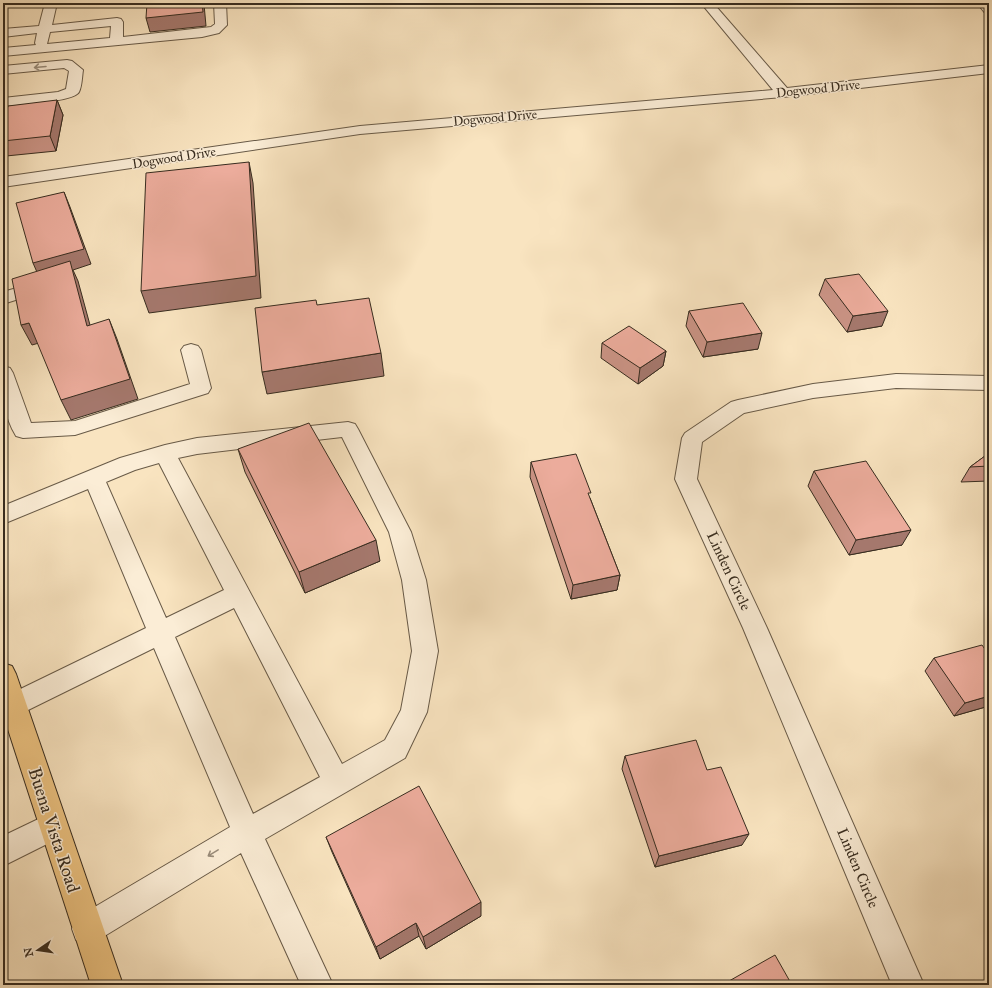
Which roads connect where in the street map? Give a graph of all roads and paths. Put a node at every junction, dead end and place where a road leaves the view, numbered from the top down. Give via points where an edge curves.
1 (51, 3) edge
2 (220, 3) edge
3 (707, 3) edge
4 (983, 3) edge
5 (989, 10) edge
6 (44, 29) junction
7 (3, 32) edge
8 (116, 41) junction
9 (41, 48) junction
10 (3, 52) edge
11 (989, 69) edge
12 (3, 70) edge
13 (783, 93) junction
14 (3, 102) edge
15 (3, 182) edge
16 (60, 280) edge
17 (3, 298) edge
18 (191, 350) dead end
19 (3, 375) edge
20 (989, 383) edge
21 (11, 418) edge
22 (165, 454) junction
23 (94, 479) junction
24 (3, 516) edge
25 (239, 594) junction
26 (160, 632) junction
27 (6, 686) edge
28 (337, 782) junction
29 (53, 826) junction
30 (247, 833) junction
31 (3, 851) edge
32 (87, 929) junction
33 (107, 985) edge
34 (317, 985) edge
35 (908, 985) edge

1 - 6 street
2 - 8 street via 221,25 216,30
3 - 13 street
4 - 5 street
6 - 7 street
6 - 8 street via 117,22
6 - 9 street
8 - 9 street
9 - 10 street
11 - 13 street, Dogwood Drive
14 -> 12 street via 61,96 73,90 76,70 66,64
13 - 15 street, Dogwood Drive via 360,130
16 - 17 street
18 - 21 street via 201,388 75,428 24,431
19 - 21 street
20 - 35 street, Linden Circle via 896,381 813,391 738,407 692,438 686,478 755,628
22 - 23 street via 128,464
22 - 25 street
22 - 28 street via 197,446 348,429 400,532 414,580 425,651 414,712 395,749
23 - 24 street
23 - 26 street
25 - 26 street
25 - 28 street
26 - 27 street
26 - 30 street
27 - 29 main road, Buena Vista Road
28 - 30 street
29 - 31 street
29 - 32 main road, Buena Vista Road
30 -> 32 street
30 - 34 street
32 - 33 main road, Buena Vista Road

